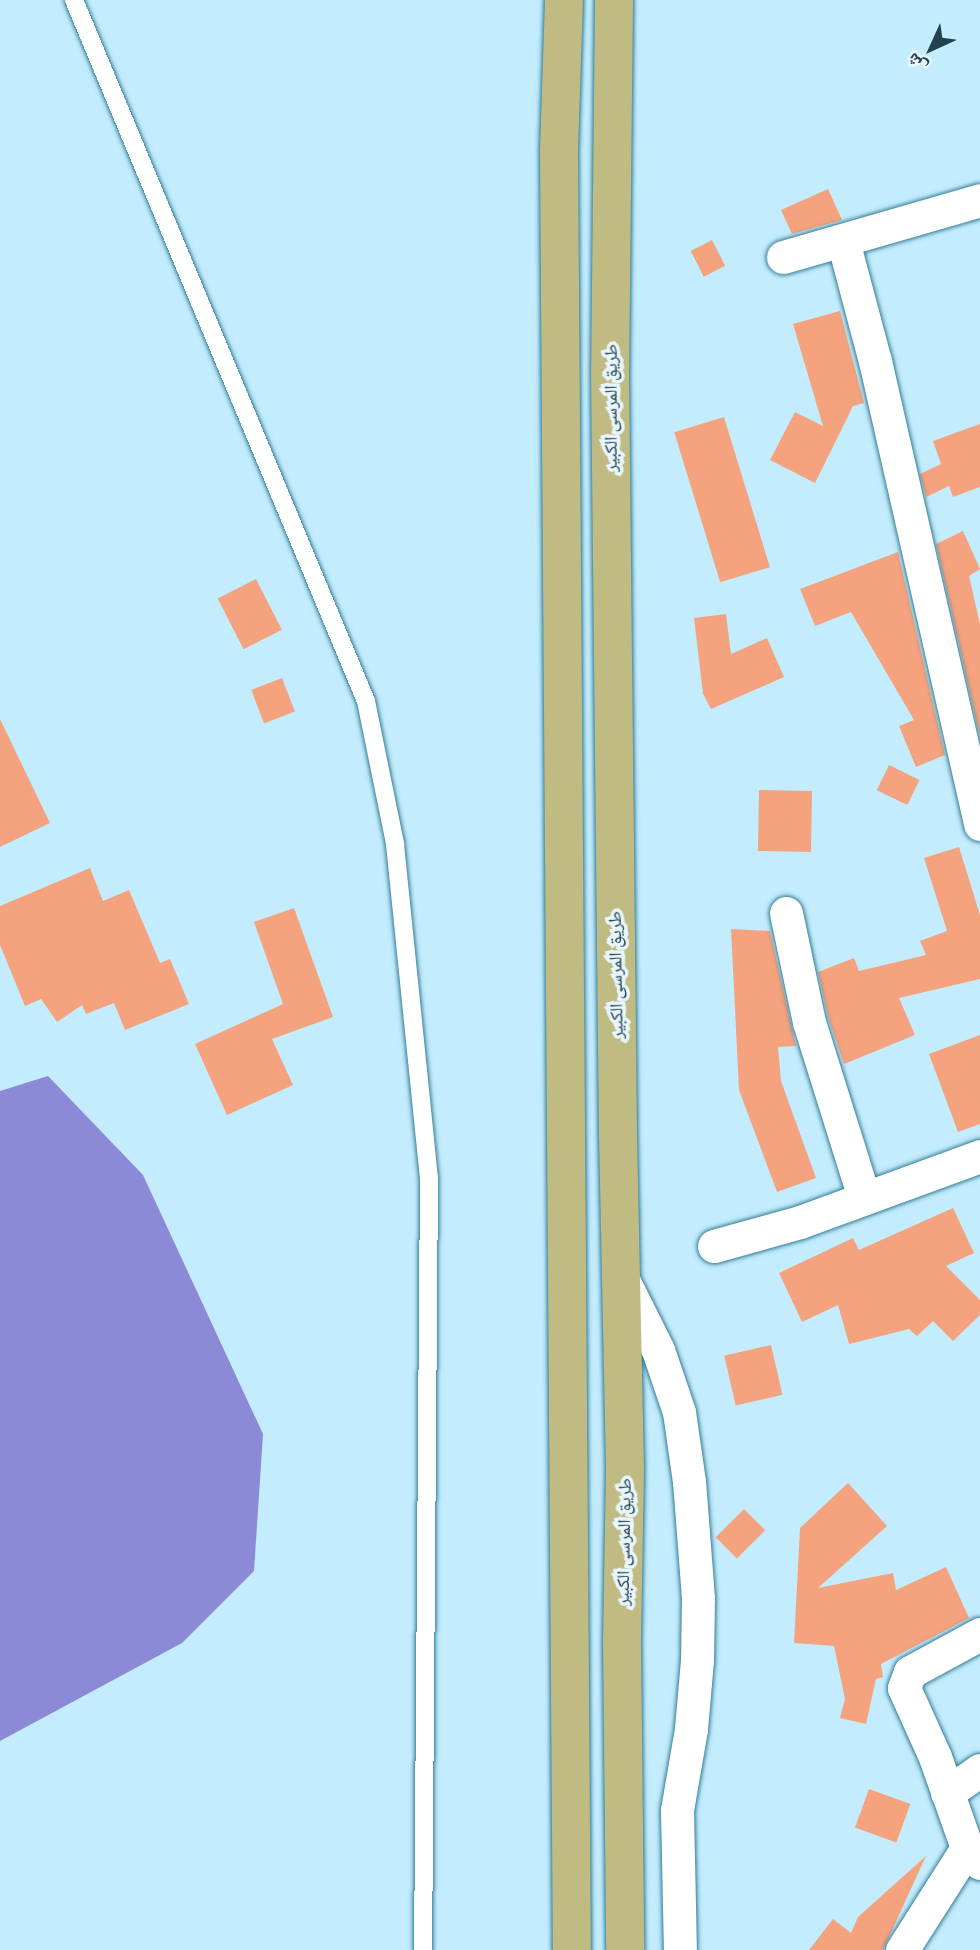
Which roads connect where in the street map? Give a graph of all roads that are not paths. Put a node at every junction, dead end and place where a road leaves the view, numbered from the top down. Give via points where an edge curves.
1 (74, 0) edge
2 (564, 0) edge
3 (614, 0) edge
4 (980, 200) edge
5 (842, 241) junction
6 (783, 257) dead end
7 (975, 779) edge
8 (980, 824) edge
9 (786, 913) dead end
10 (980, 1156) edge
11 (864, 1197) junction
12 (714, 1246) dead end
13 (622, 1278) junction
14 (980, 1634) edge
15 (980, 1770) edge
16 (947, 1793) junction
17 (974, 1856) edge
18 (423, 1950) edge
19 (572, 1950) edge
20 (625, 1950) edge
21 (680, 1950) edge
22 (902, 1950) edge

1 - 18 lane via 366,701 395,844 429,1177
2 - 19 main road via 559,152
3 - 13 main road, طريق المرسى الكبير via 610,385
4 - 5 street
5 - 6 street
5 - 7 street
7 - 8 street
9 - 11 street via 809,1022
10 - 11 street
11 - 12 street via 800,1222
13 - 20 main road, طريق المرسى الكبير
13 - 21 street via 658,1350 679,1412 689,1481 698,1598 697,1660 677,1810
14 - 16 street via 925,1662 905,1678 904,1688
15 - 16 street
16 - 17 street
17 - 22 street

